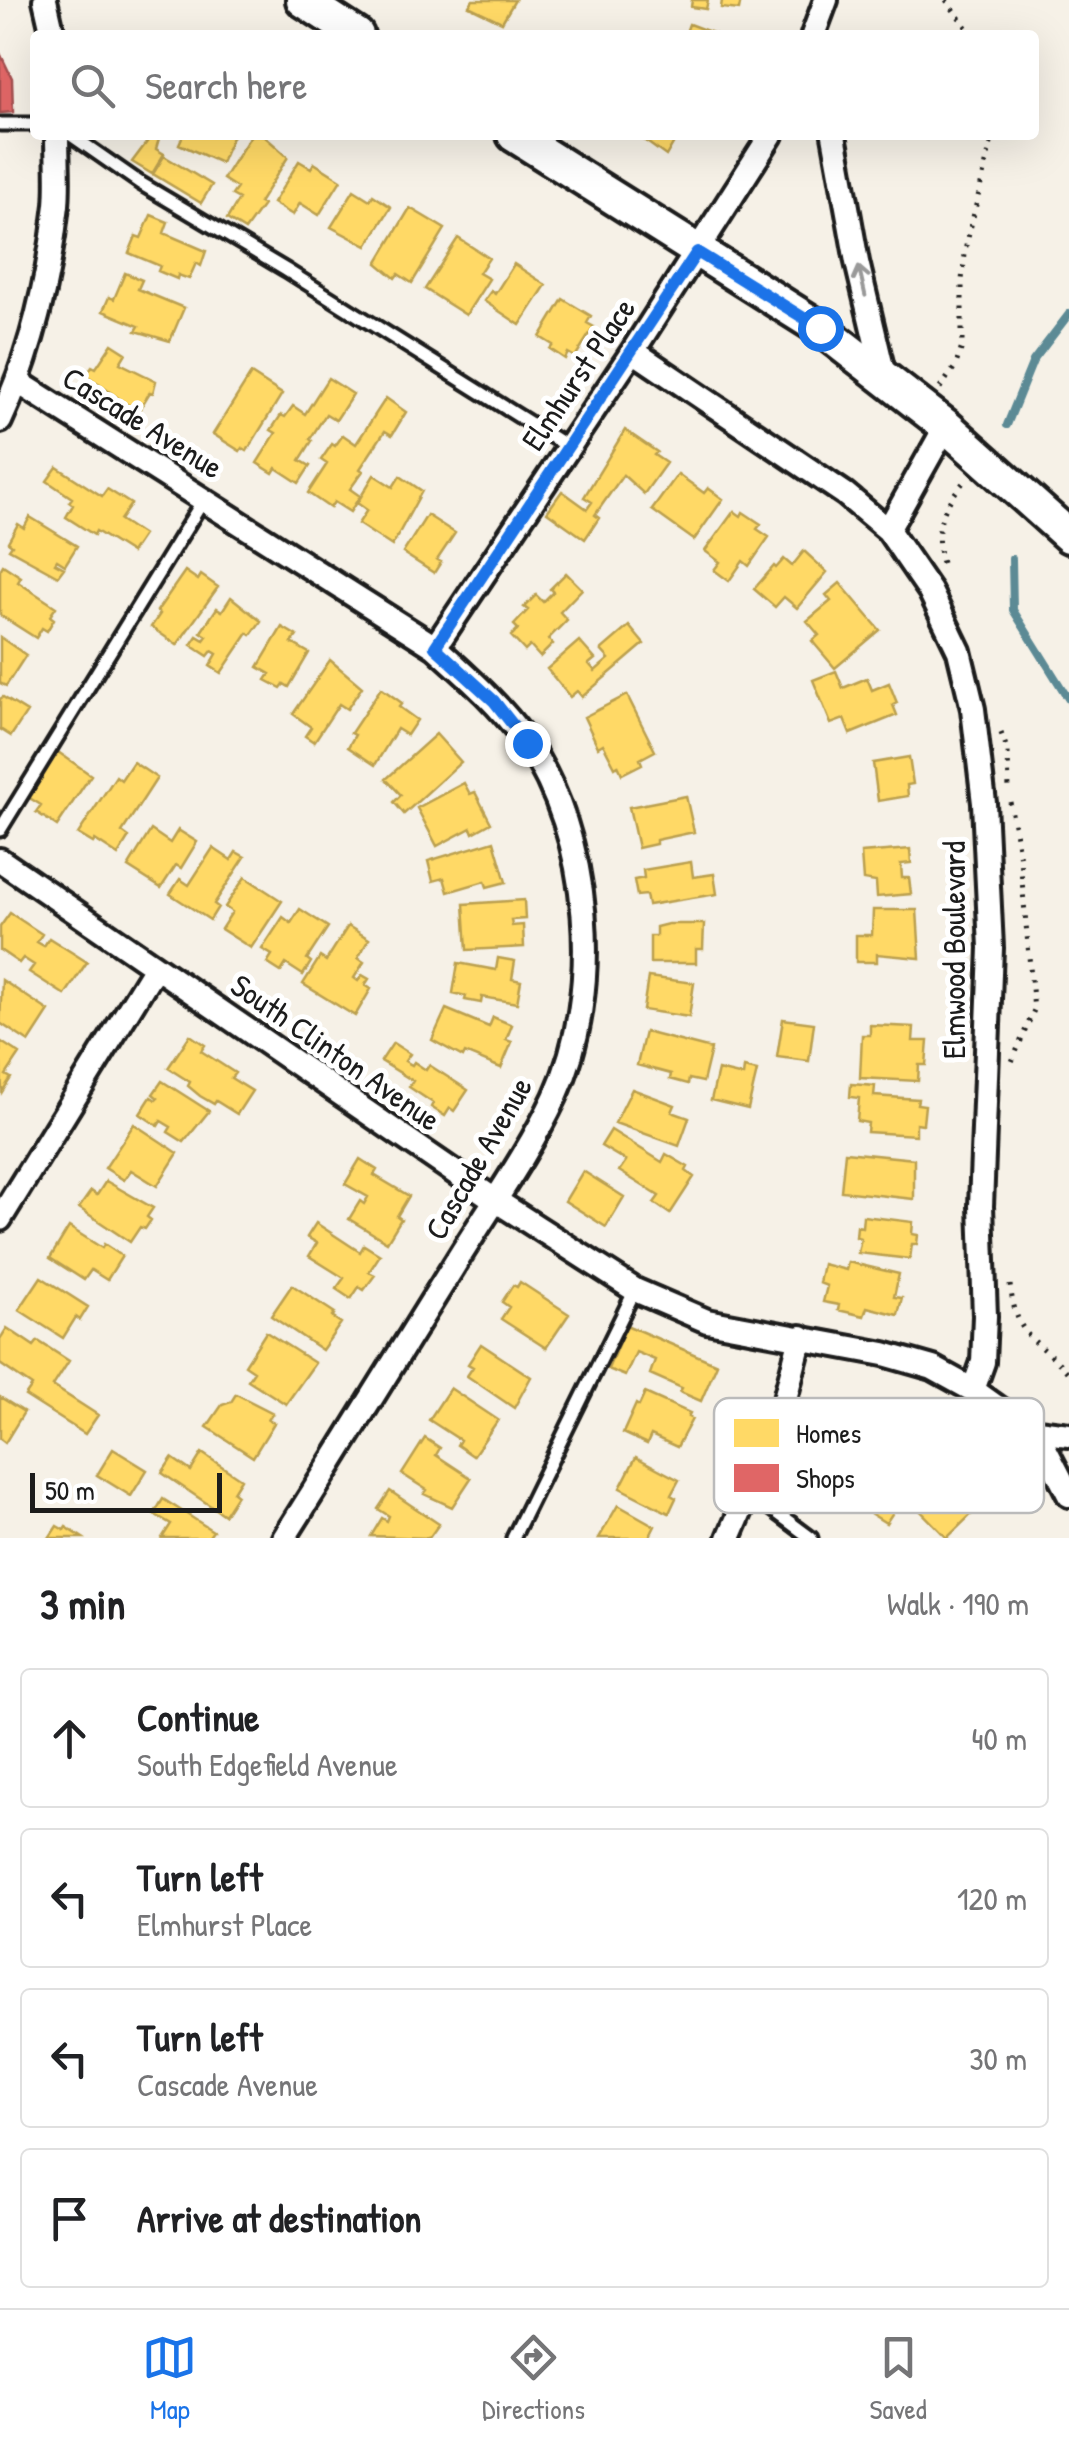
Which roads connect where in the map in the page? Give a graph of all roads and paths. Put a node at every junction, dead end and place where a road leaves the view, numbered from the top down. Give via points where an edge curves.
1 (44, 0) edge
2 (826, 0) edge
3 (946, 0) edge
4 (322, 6) edge
5 (52, 30) edge
6 (351, 30) edge
7 (815, 30) edge
8 (827, 30) edge
9 (968, 30) edge
10 (0, 124) edge
11 (30, 124) edge
12 (56, 140) edge
13 (79, 140) edge
14 (522, 140) edge
15 (768, 140) edge
16 (835, 140) edge
17 (992, 140) edge
18 (697, 252) junction
19 (633, 352) junction
20 (884, 376) junction
21 (18, 382) junction
22 (940, 388) dead end
23 (0, 421) edge
24 (946, 426) junction
25 (568, 448) junction
26 (204, 499) junction
27 (888, 530) junction
28 (1069, 536) edge
29 (435, 647) junction
30 (0, 830) edge
31 (0, 860) edge
32 (155, 966) junction
33 (494, 1200) junction
34 (0, 1218) edge
35 (635, 1290) junction
36 (800, 1337) junction
37 (973, 1390) junction
38 (785, 1398) edge
39 (984, 1398) edge
40 (1044, 1432) edge
41 (1069, 1435) edge
42 (1044, 1448) edge
43 (1069, 1495) edge
44 (740, 1513) edge
45 (777, 1513) edge
46 (284, 1538) edge
47 (512, 1538) edge
48 (730, 1538) edge
49 (811, 1538) edge

1 - 5 street
2 - 7 street
2 - 8 street
3 - 9 path
4 - 6 street
10 - 11 lane
12 - 21 street via 57,203
13 - 25 lane
14 - 18 street
15 - 18 street, Elmhurst Place
20 -> 16 street
17 - 22 path via 966,246 962,347
18 - 19 street, Elmhurst Place
18 - 20 street
19 - 25 street, Elmhurst Place
19 - 27 street, Elmwood Boulevard
20 - 24 street
21 - 23 street
21 - 26 street, Cascade Avenue
24 - 27 street
24 - 28 street
25 - 29 street, Elmhurst Place
26 - 29 street, Cascade Avenue
26 - 30 lane
27 - 37 street, Elmwood Boulevard via 930,591 959,651 984,802 991,948 981,1206 986,1316 983,1362
29 - 33 street, Cascade Avenue via 494,701 527,743 555,796 583,906 582,1010 556,1095
31 - 32 street, South Clinton Avenue
32 - 33 street, South Clinton Avenue
32 - 34 street
33 - 35 street, South Clinton Avenue
33 - 46 street, Cascade Avenue
35 - 36 street, South Clinton Avenue via 707,1321
35 - 47 lane
36 - 37 street, South Clinton Avenue via 934,1368
36 - 38 street
37 - 39 street, South Clinton Avenue
40 - 41 street
42 - 43 street
44 - 48 street
45 - 49 lane

